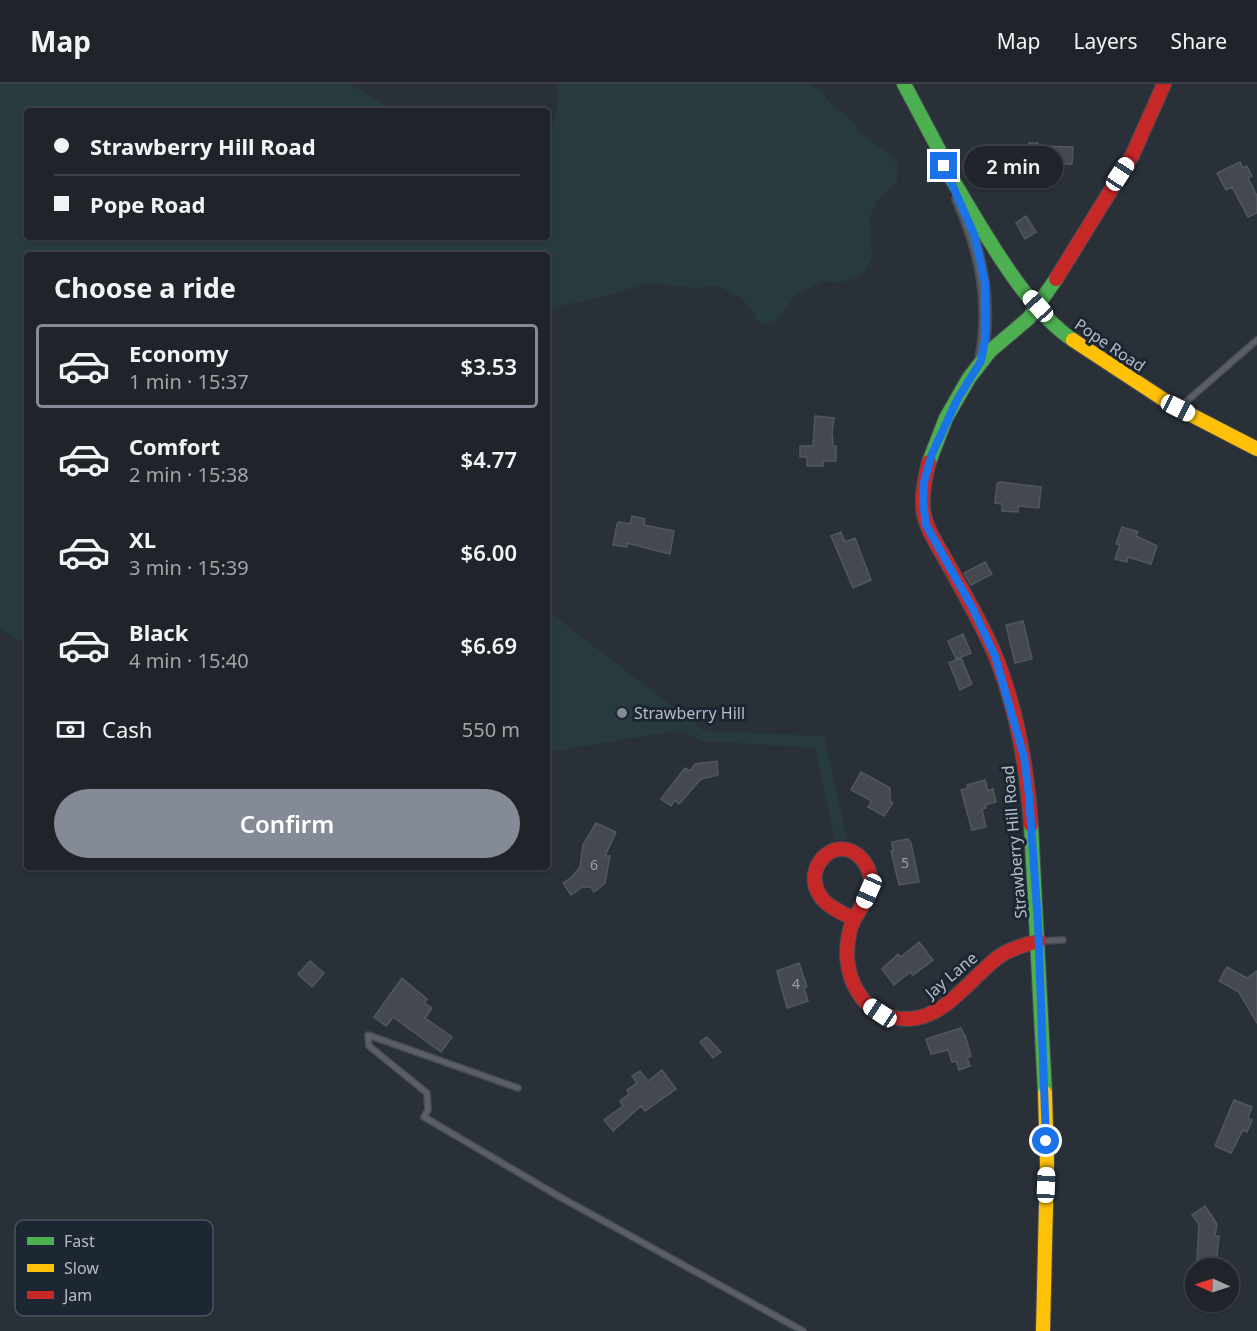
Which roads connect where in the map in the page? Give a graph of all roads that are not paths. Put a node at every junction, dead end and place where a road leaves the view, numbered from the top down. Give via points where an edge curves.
1 (904, 84) edge
2 (1164, 84) edge
3 (944, 166) junction
4 (1038, 306) junction
5 (1257, 340) edge
6 (981, 361) junction
7 (1178, 408) junction
8 (1257, 448) edge
9 (854, 919) junction
10 (1063, 940) dead end
11 (1039, 941) junction
12 (518, 1088) dead end
13 (803, 1331) edge
14 (1042, 1331) edge

1 - 3 street, Pope Road
2 - 4 street, Strawberry Hill Road via 1132,156
3 - 4 street, Pope Road via 1019,286
3 - 6 street, Pope Road via 974,234 985,283
4 - 6 street, Strawberry Hill Road
4 - 7 street, Pope Road via 1058,330
5 - 7 lane
6 - 11 street, Strawberry Hill Road via 957,400 932,454 923,502 926,525 995,656 1012,709 1029,796
7 - 8 street, Pope Road
9 - 9 street, Jay Lane via 869,891 870,869 854,851 840,849 817,864 815,885 826,904
9 - 11 street, Jay Lane via 847,948 852,985 880,1013 898,1018 919,1017 939,1010 999,957
10 - 11 lane
11 - 14 street, Strawberry Hill Road via 1047,1163
12 - 13 lane via 368,1035 369,1046 427,1093 428,1110 423,1117

